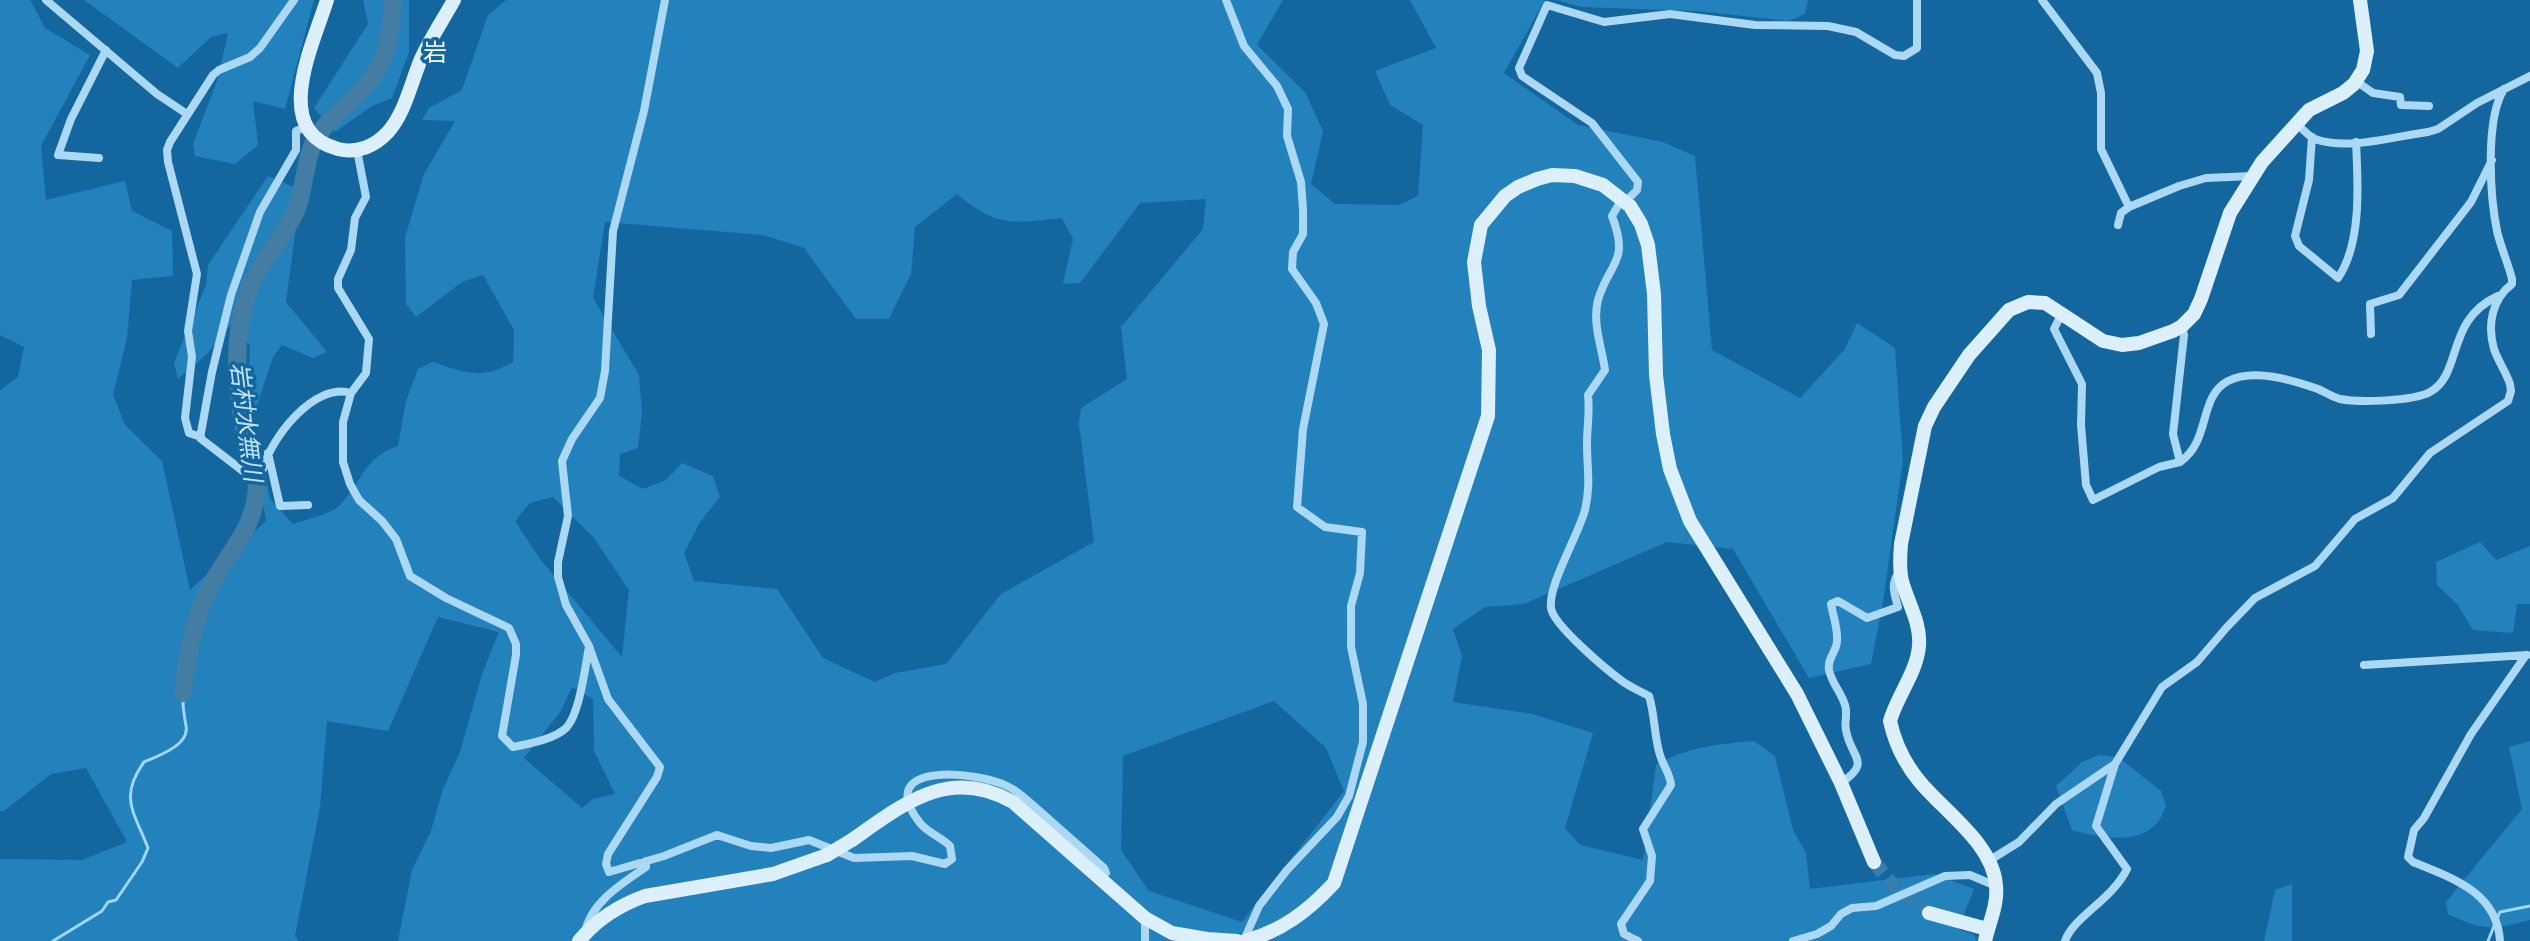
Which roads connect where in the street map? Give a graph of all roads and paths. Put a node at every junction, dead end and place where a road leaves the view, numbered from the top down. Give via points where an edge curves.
1 (46, 0) edge
2 (294, 0) edge
3 (327, 0) edge
4 (454, 0) edge
5 (665, 0) edge
6 (1226, 0) edge
7 (1917, 0) edge
8 (2042, 0) edge
9 (2360, 0) edge
10 (106, 50) junction
11 (2530, 76) edge
12 (2356, 81) junction
13 (2504, 89) junction
14 (2429, 106) dead end
15 (187, 114) junction
16 (2296, 123) junction
17 (308, 131) junction
18 (2312, 137) junction
19 (2356, 142) junction
20 (357, 150) junction
21 (99, 158) dead end
22 (2492, 159) junction
23 (2254, 176) junction
24 (1624, 200) junction
25 (2129, 207) junction
26 (2118, 225) dead end
27 (2498, 296) junction
28 (2062, 313) junction
29 (2182, 326) junction
30 (2371, 334) dead end
31 (351, 393) junction
32 (201, 437) junction
33 (268, 453) junction
34 (2180, 462) junction
35 (308, 505) dead end
36 (1901, 570) junction
37 (589, 646) junction
38 (2528, 655) edge
39 (2364, 665) dead end
40 (2115, 764) junction
41 (1841, 783) junction
42 (910, 802) junction
43 (1990, 860) junction
44 (646, 861) junction
45 (1874, 862) tunnel mouth
46 (1996, 886) junction
47 (1929, 913) tunnel mouth
48 (1145, 918) junction
49 (1986, 935) edge
50 (582, 937) edge
51 (1145, 941) edge
52 (1237, 941) edge
53 (1244, 941) edge
54 (1638, 941) edge
55 (1793, 941) edge
56 (2065, 941) edge
57 (2500, 941) edge

1 - 10 street
2 - 15 street via 260,48 219,70
3 - 17 street via 300,97
4 - 20 street via 390,130
5 - 37 street via 613,231 600,398 562,461 568,516 558,577 570,616
6 - 53 street via 1244,46 1277,86 1288,109 1287,136 1303,209 1303,234 1293,252 1292,269 1324,324 1303,429 1297,507 1325,527 1362,532 1351,647 1363,704 1363,742 1349,796 1337,817 1259,906
7 - 24 street via 1917,48 1904,56 1856,32 1828,26 1755,25 1670,14 1604,22 1547,5 1519,68 1522,76 1592,123 1608,142 1638,182 1637,190
8 - 25 street via 2097,73 2103,157
9 - 12 street via 2367,51
10 - 15 street
10 - 21 street via 58,155
11 - 13 street
12 - 14 street via 2373,93 2400,97 2401,105
12 - 16 street
13 - 19 street via 2438,129
13 - 22 street via 2493,114
15 - 32 street via 167,150 197,274 189,321 192,357 185,418 189,433
16 - 18 street
16 - 23 street
17 - 20 street via 325,145
17 - 32 street via 296,131 296,150 248,244 220,336
18 - 19 street
18 - 19 street via 2309,180 2295,236 2299,246 2338,278 2356,227
20 - 31 street via 366,197 355,218 338,288 369,339 366,373
22 - 27 street via 2494,213 2512,279
22 - 30 street via 2471,202 2399,295 2370,304
23 - 25 street via 2206,178
23 - 29 street via 2230,213 2201,299
24 - 41 street via 1648,245 1656,375 1670,469 1690,521 1797,694
24 - 53 street via 1589,179 1552,175 1518,187 1481,225 1474,262 1489,350 1488,416 1434,583 1334,883 1284,927
24 - 54 street via 1612,216 1619,234 1618,260 1598,301 1597,331 1605,370 1588,395 1590,473 1585,509 1550,604 1557,622 1623,682 1649,696 1652,707 1671,785 1643,829 1652,856 1650,881 1621,924 1624,934
25 - 26 street
27 - 34 street via 2469,316 2446,374 2433,390 2407,400 2342,399 2271,377 2245,375 2218,389 2195,449
27 - 40 street via 2493,345 2510,384 2508,401 2430,453 2393,498 2355,519 2315,566 2255,598 2197,662 2162,687
28 - 29 street via 2103,341 2122,345
28 - 34 street via 2054,329 2082,384 2086,485 2093,500
28 - 36 street via 2036,302 2009,310 1944,390 1925,426 1901,544
29 - 34 street via 2173,434
31 - 33 street via 337,391 314,401
31 - 37 street via 342,444 347,473 359,500 401,547 410,576 509,628 516,655 502,736 513,747 567,727
32 - 33 street via 248,475 263,469
33 - 35 street via 280,506
36 - 41 street via 1893,585 1898,607 1867,618 1838,601 1831,604 1838,645 1829,668 1846,705 1846,730 1859,763
36 - 43 street via 1919,645 1890,721 1894,739 1921,782
37 - 44 street via 608,699 660,767 606,864 609,872
38 - 39 street
38 - 57 street via 2471,734 2414,830 2408,857 2482,896 2496,920
40 - 43 street via 2056,804 2019,842
40 - 56 street via 2096,826 2127,869 2114,891 2069,930
41 - 45 street
42 - 44 street via 921,824 950,846 949,862 941,865 912,856 854,858 809,840 771,848 717,835
42 - 48 street via 947,788 996,792
42 - 50 street, bridge via 827,855 773,874 645,896 612,912
43 - 46 street
44 - 50 street via 646,867 590,915
46 - 49 street
46 - 55 street via 1970,875 1945,876 1876,906 1852,908 1817,934
47 - 49 street
48 - 51 street
48 - 52 street via 1172,933

